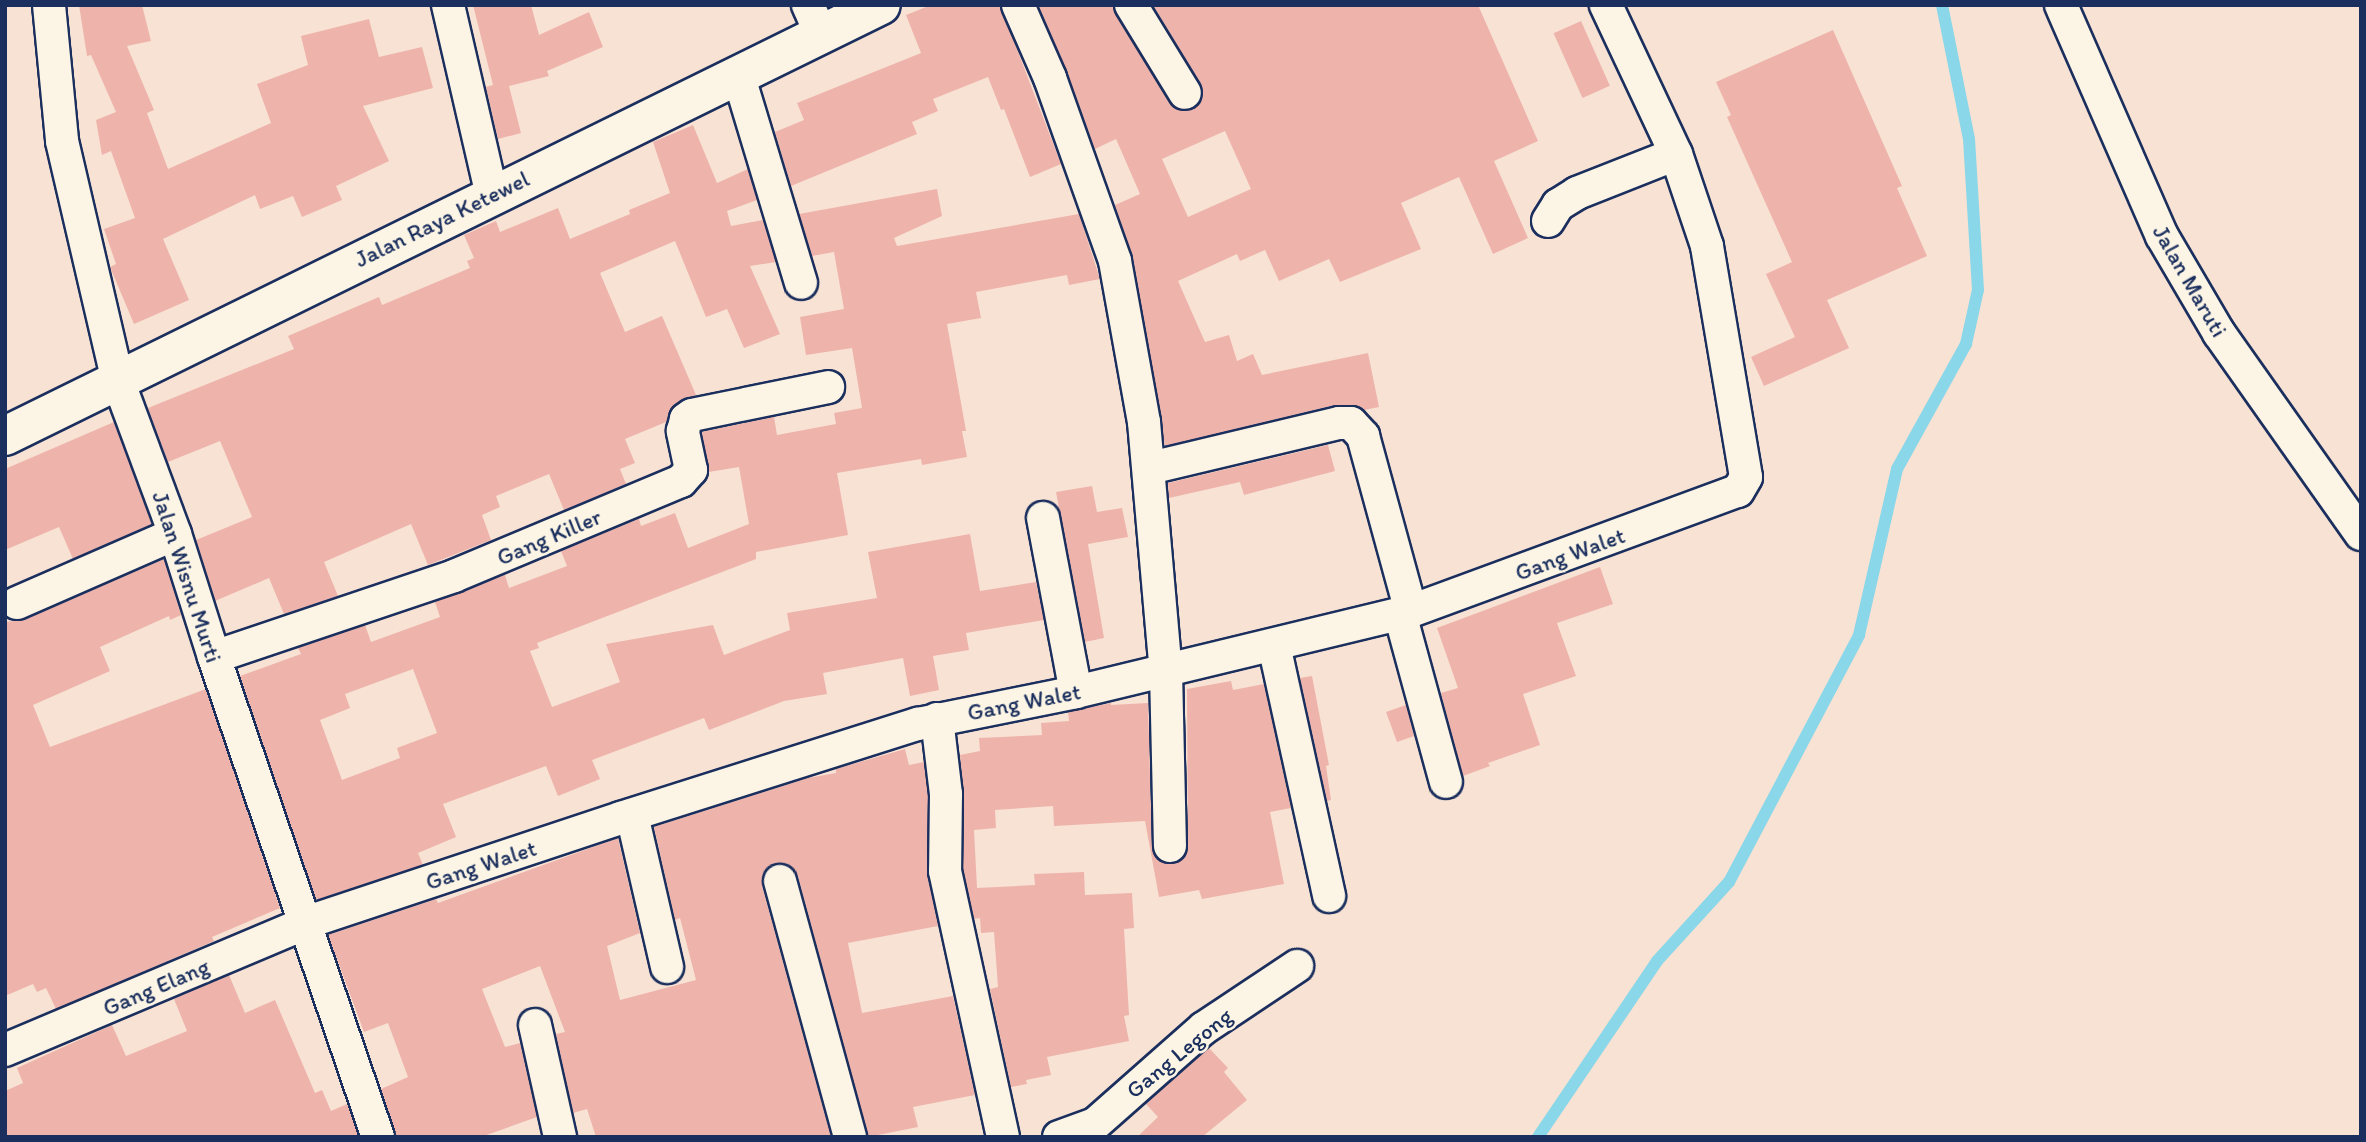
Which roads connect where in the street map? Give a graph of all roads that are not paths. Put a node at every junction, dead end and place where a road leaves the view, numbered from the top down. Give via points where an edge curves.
1 (49, 5) edge
2 (448, 5) edge
3 (881, 5) edge
4 (1018, 5) edge
5 (1131, 5) edge
6 (1606, 5) edge
7 (2061, 5) edge
8 (815, 20) edge
9 (738, 74) junction
10 (1185, 93) dead end
11 (1676, 154) junction
12 (492, 195) junction
13 (1548, 221) dead end
14 (801, 283) dead end
15 (117, 378) junction
16 (828, 387) dead end
17 (5, 436) edge
18 (1150, 468) junction
19 (1043, 518) dead end
20 (175, 534) junction
21 (2361, 534) edge
22 (17, 603) dead end
23 (1405, 612) junction
24 (1274, 645) junction
25 (214, 657) junction
26 (1166, 671) junction
27 (1076, 692) junction
28 (937, 719) junction
29 (1446, 782) dead end
30 (632, 815) junction
31 (1170, 846) dead end
32 (780, 881) dead end
33 (1329, 896) dead end
34 (306, 923) junction
35 (667, 967) dead end
36 (1297, 967) dead end
37 (535, 1025) dead end
38 (5, 1050) edge
39 (1097, 1130) edge
40 (378, 1137) edge
41 (560, 1137) edge
42 (850, 1137) edge
43 (1003, 1137) edge
44 (1059, 1137) edge

1 - 15 street, Jalan Wisnu Murti via 62,141
2 - 12 street
3 - 8 main road, Jalan Raya Ketewel
4 - 18 street via 1050,78 1115,261
5 - 10 street
6 - 11 street
7 - 21 street, Jalan Maruti via 2162,236 2218,333
8 - 9 main road, Jalan Raya Ketewel
9 - 12 main road, Jalan Raya Ketewel
9 - 14 street
11 - 13 street via 1577,193 1558,205
11 - 23 street, Gang Walet via 1707,246 1746,477 1741,486 1728,497
12 - 15 main road, Jalan Raya Ketewel
15 - 17 main road, Jalan Raya Ketewel
15 - 20 street, Jalan Wisnu Murti
16 - 25 street, Gang Killer via 692,415 683,431 691,470 681,481 454,576
18 - 23 street via 1351,423 1363,436
18 - 26 street
19 - 27 street
20 - 22 street
20 - 25 street, Jalan Wisnu Murti
23 - 24 street, Gang Walet
23 - 29 street
24 - 26 street, Gang Walet
24 - 33 street
25 - 34 street, Jalan Wisnu Murti
26 - 27 street, Gang Walet
26 - 31 street
27 - 28 street, Gang Walet
28 - 30 street, Gang Walet
28 - 43 street via 946,794 945,871
30 - 34 street, Gang Walet
30 - 35 street
32 - 42 street
34 - 38 street, Gang Elang
34 - 40 street, Jalan Wisnu Murti
36 - 39 street, Gang Legong via 1204,1028
37 - 41 street
39 - 44 street, Gang Legong

